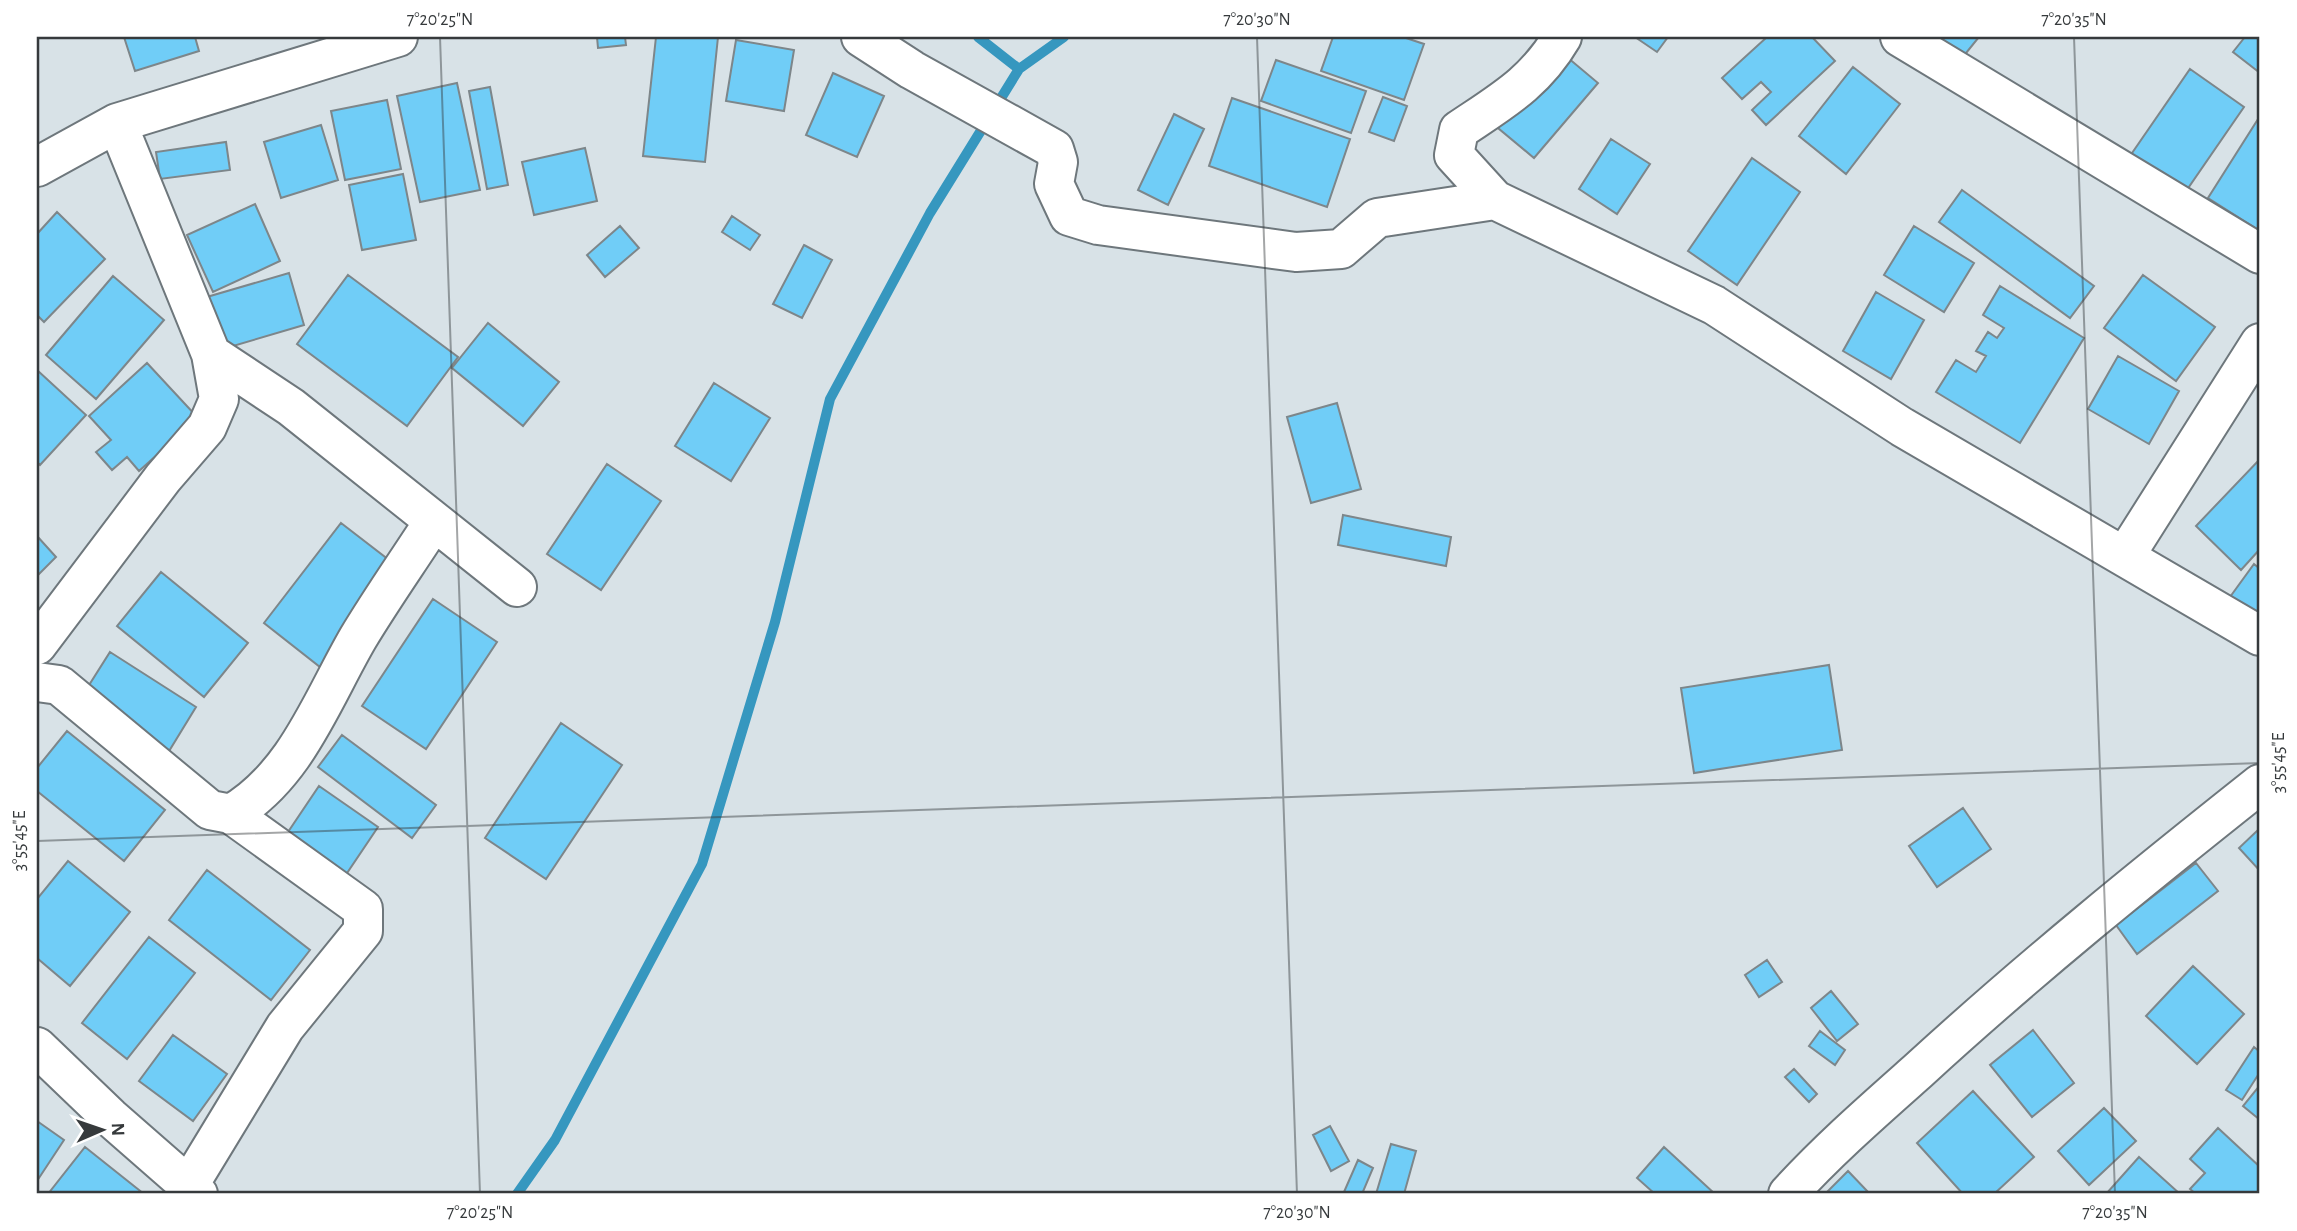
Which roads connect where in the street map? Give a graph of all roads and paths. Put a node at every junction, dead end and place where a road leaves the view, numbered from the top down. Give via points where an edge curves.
1 (398, 37) edge
2 (861, 37) edge
3 (1562, 37) edge
4 (1899, 37) edge
5 (117, 122) junction
6 (37, 167) edge
7 (1495, 200) junction
8 (2260, 254) edge
9 (2260, 343) edge
10 (211, 354) junction
11 (291, 407) junction
12 (207, 427) junction
13 (434, 521) junction
14 (2124, 556) junction
15 (517, 587) dead end
16 (2260, 636) edge
17 (37, 645) edge
18 (37, 682) edge
19 (2260, 784) edge
20 (231, 814) junction
21 (37, 1047) edge
22 (194, 1190) edge
23 (1788, 1194) edge

1 - 5 street
2 - 7 street via 1055,149 1054,184 1069,216 1098,225 1296,252 1341,249 1377,218
3 - 7 street via 1546,63 1510,98 1459,130 1454,155
4 - 8 street
5 - 6 street
5 - 10 street
7 - 14 street via 1714,305 1902,428
9 - 14 street
10 - 11 street
10 - 12 street via 219,399
11 - 12 street via 245,412
11 - 13 street
12 - 17 street
13 - 15 street
13 - 20 street via 359,636 291,759 250,802
14 - 16 street
18 - 20 street via 59,685 210,810
19 - 23 street via 2125,891 1948,1043
20 - 22 street via 356,902 363,909 363,931 285,1027
21 - 22 street

